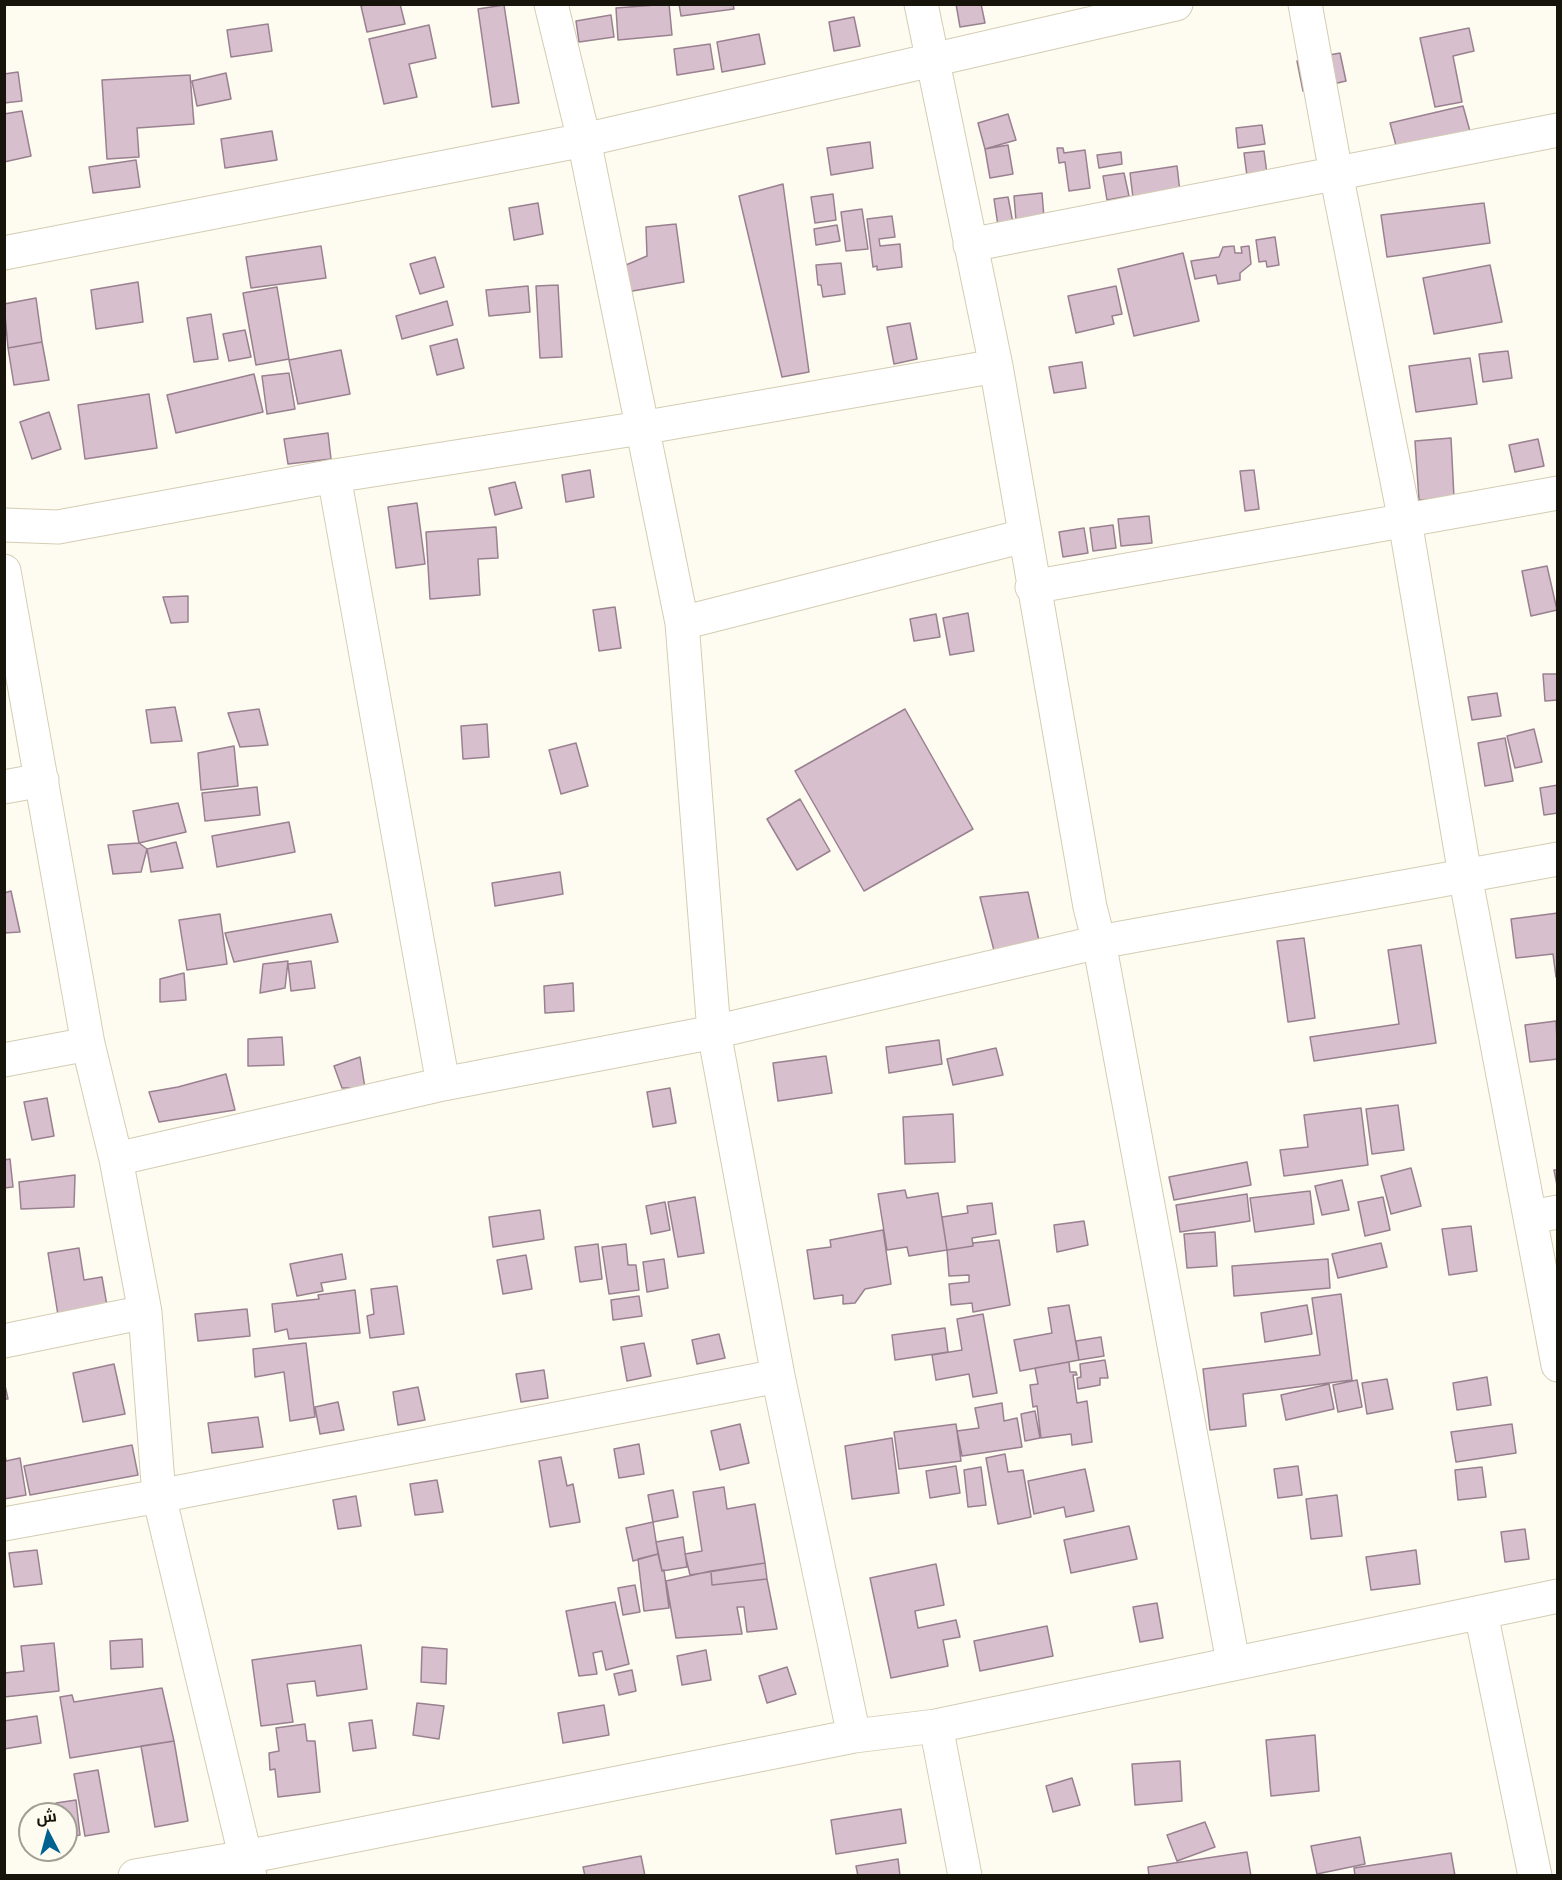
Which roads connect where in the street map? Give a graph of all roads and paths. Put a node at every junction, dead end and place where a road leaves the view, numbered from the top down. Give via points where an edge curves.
1 (552, 4) edge
2 (921, 4) edge
3 (1176, 4) edge
4 (1305, 4) edge
5 (932, 62) junction
6 (1557, 130) edge
7 (584, 140) junction
8 (1336, 173) junction
9 (970, 245) junction
10 (4, 253) edge
11 (996, 366) junction
12 (641, 428) junction
13 (334, 476) junction
14 (1557, 493) edge
15 (1405, 521) junction
16 (4, 525) edge
17 (1024, 536) junction
18 (4, 571) edge
19 (1032, 587) junction
20 (682, 623) junction
21 (42, 780) junction
22 (4, 787) edge
23 (1557, 859) edge
24 (1465, 875) junction
25 (1099, 942) junction
26 (714, 1032) junction
27 (88, 1044) junction
28 (4, 1060) edge
29 (443, 1084) junction
30 (116, 1159) junction
31 (1544, 1215) edge
32 (145, 1312) junction
33 (4, 1341) edge
34 (1557, 1365) edge
35 (778, 1376) junction
36 (159, 1496) junction
37 (4, 1524) edge
38 (1557, 1596) edge
39 (1480, 1612) junction
40 (1233, 1662) junction
41 (936, 1726) junction
42 (854, 1736) junction
43 (248, 1866) edge
44 (135, 1875) edge
45 (964, 1875) edge
46 (1535, 1875) edge

1 - 7 street
2 - 5 street
3 - 5 street
4 - 8 street
5 - 7 street
5 - 9 street
6 - 8 street
7 - 10 street
7 - 12 street
8 - 9 street
8 - 15 street
9 - 11 street
11 - 12 street
11 - 17 street
12 - 13 street
12 - 20 street
13 - 16 street via 58,527
13 - 29 street
14 - 15 street
15 - 19 street
15 - 24 street
17 - 19 street
17 - 20 street
18 - 21 street
19 - 25 street
20 - 26 street
21 - 22 street
21 - 27 street
23 - 24 street
24 - 25 street
24 - 31 street
25 - 26 street
25 - 40 street
26 - 29 street
26 - 35 street
27 - 28 street
27 - 30 street
29 - 30 street
30 - 32 street
31 - 34 street
32 - 33 street
32 - 36 street
35 - 36 street
35 - 42 street
36 - 37 street
36 - 43 street
38 - 39 street
39 - 40 street
39 - 46 street
40 - 41 street
41 - 42 street
41 - 45 street
42 - 43 street
43 - 44 street

